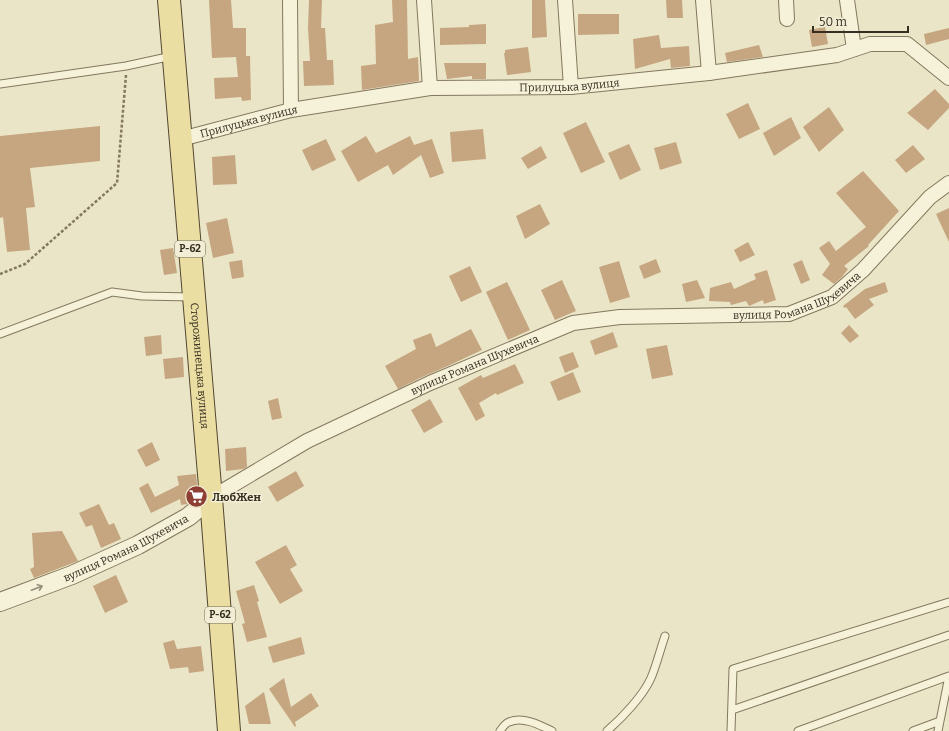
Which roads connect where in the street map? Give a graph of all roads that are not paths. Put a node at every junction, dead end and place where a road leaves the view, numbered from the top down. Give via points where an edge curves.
1 (169, 0) edge
2 (290, 0) edge
3 (424, 0) edge
4 (565, 0) edge
5 (702, 0) edge
6 (786, 0) edge
7 (847, 0) edge
8 (787, 19) dead end
9 (854, 49) junction
10 (174, 56) junction
11 (709, 73) junction
12 (949, 78) edge
13 (0, 84) edge
14 (571, 86) junction
15 (430, 88) junction
16 (291, 110) junction
17 (180, 139) junction
18 (949, 183) edge
19 (194, 297) junction
20 (0, 334) edge
21 (211, 498) junction
22 (0, 602) edge
23 (949, 602) edge
24 (949, 635) edge
25 (665, 636) dead end
26 (949, 676) edge
27 (732, 710) junction
28 (940, 721) junction
29 (229, 731) edge
30 (500, 731) edge
31 (552, 731) edge
32 (607, 731) edge
33 (731, 731) edge
34 (798, 731) edge
35 (913, 731) edge
36 (938, 731) edge

1 - 10 main road, Сторожинецька вулиця / Р-62
2 - 16 street
3 - 15 street
4 - 14 street
5 - 11 street
6 - 8 street
7 - 9 street
9 - 11 street, Прилуцька вулиця via 837,55
9 - 12 street, Прилуцька вулиця via 870,44 907,44
10 - 13 lane via 126,66
10 - 17 main road, Сторожинецька вулиця / Р-62
11 - 14 street, Прилуцька вулиця
14 - 15 street, Прилуцька вулиця
15 - 16 street, Прилуцька вулиця
16 - 17 street, Прилуцька вулиця
17 - 19 main road, Сторожинецька вулиця / Р-62
18 - 21 street, вулиця Романа Шухевича via 930,197 863,270 832,297 789,314 620,317 572,323 430,383 306,441
19 - 20 lane via 142,296 112,292
19 - 21 main road, Сторожинецька вулиця / Р-62
22 -> 21 street, вулиця Романа Шухевича via 72,575 138,545 188,517
21 - 29 main road, Сторожинецька вулиця / Р-62
23 - 27 lane via 733,669
24 - 27 lane
25 - 32 lane via 646,687
26 - 28 lane
26 - 34 lane
27 - 33 lane
28 - 35 lane
28 - 36 lane
30 - 31 lane via 509,722 527,720

